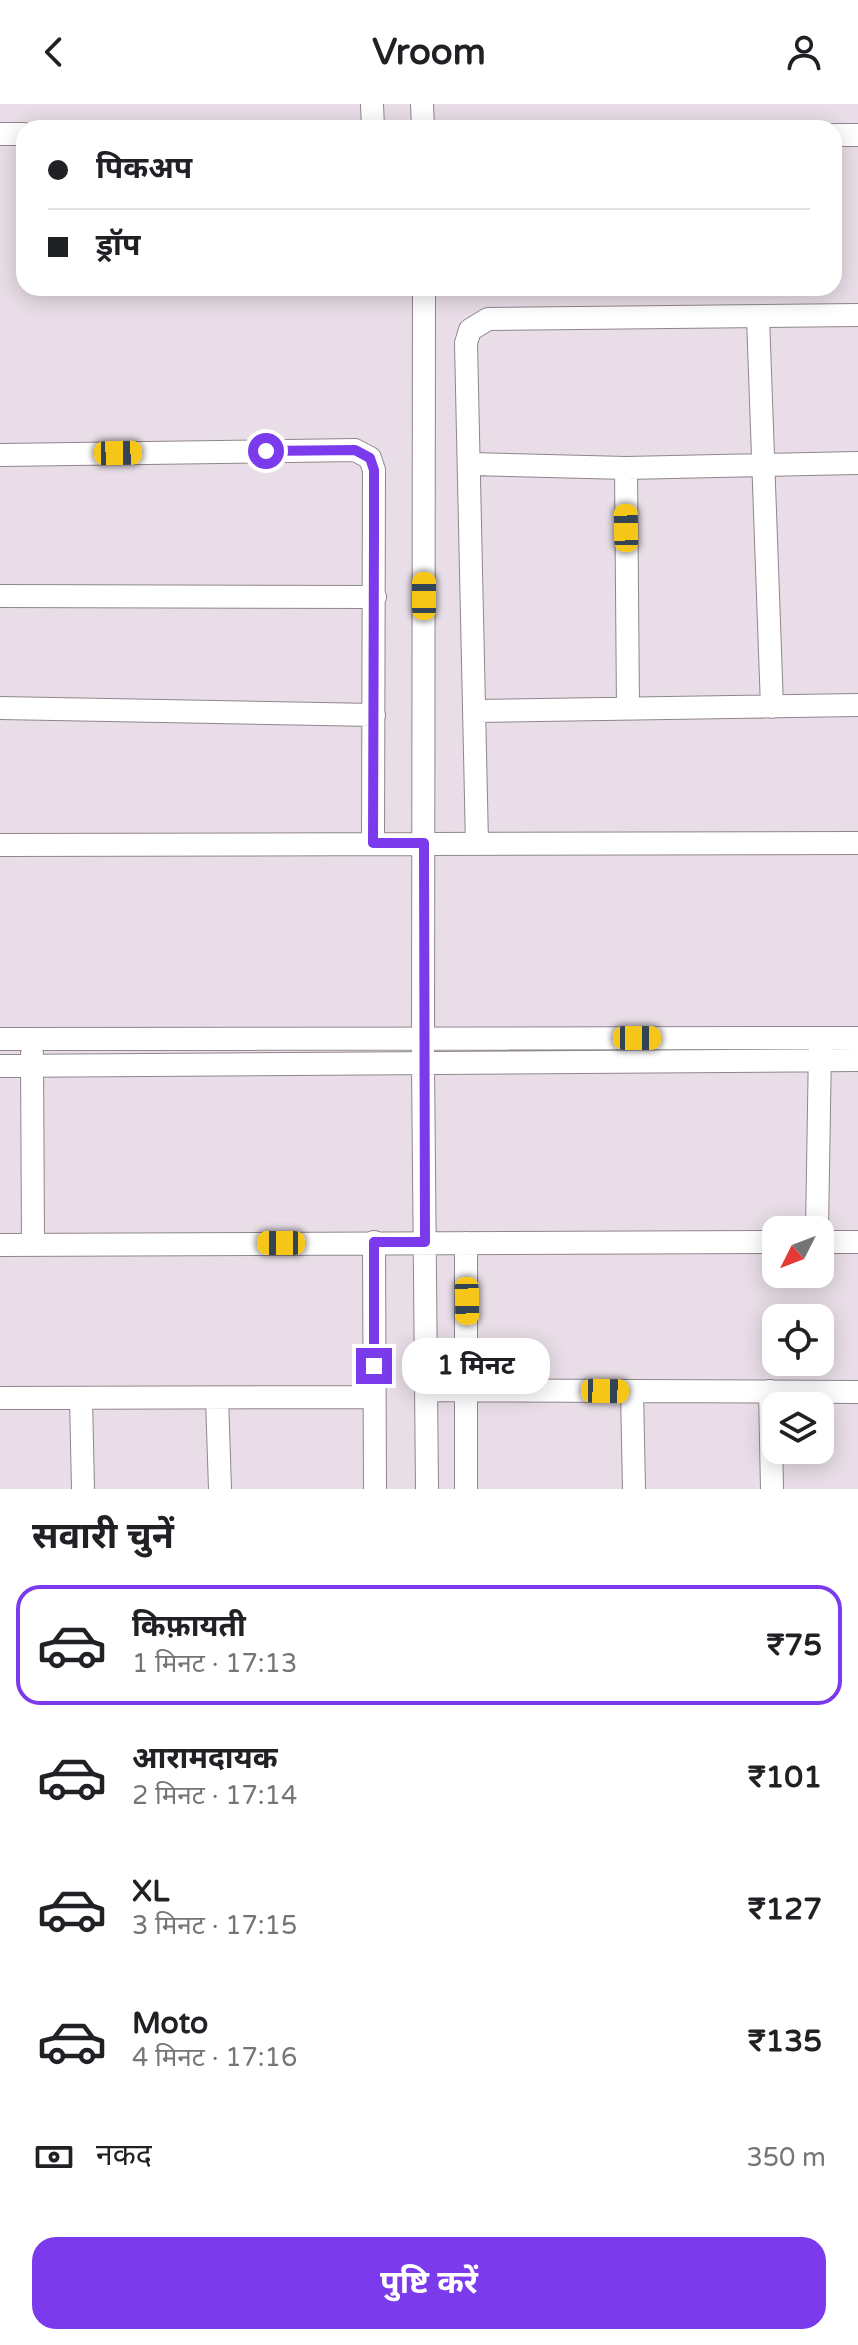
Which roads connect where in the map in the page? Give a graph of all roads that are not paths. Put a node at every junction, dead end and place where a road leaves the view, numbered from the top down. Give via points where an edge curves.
1 (424, 296) edge
2 (858, 315) edge
3 (758, 317) junction
4 (0, 455) edge
5 (858, 463) edge
6 (471, 464) junction
7 (766, 464) junction
8 (626, 468) junction
9 (0, 596) edge
10 (375, 597) junction
11 (858, 705) edge
12 (772, 707) junction
13 (0, 708) edge
14 (628, 708) junction
15 (476, 711) junction
16 (374, 715) junction
17 (373, 843) junction
18 (424, 843) junction
19 (858, 843) edge
20 (477, 844) junction
21 (0, 845) edge
22 (423, 1038) junction
23 (858, 1038) edge
24 (0, 1039) edge
25 (32, 1039) junction
26 (820, 1049) junction
27 (858, 1060) edge
28 (423, 1063) junction
29 (0, 1066) edge
30 (32, 1066) junction
31 (817, 1216) edge
32 (374, 1242) junction
33 (425, 1242) junction
34 (762, 1242) edge
35 (834, 1242) edge
36 (858, 1242) edge
37 (466, 1243) junction
38 (0, 1245) edge
39 (33, 1245) junction
40 (468, 1389) junction
41 (426, 1390) junction
42 (632, 1391) junction
43 (770, 1391) junction
44 (858, 1392) edge
45 (374, 1397) junction
46 (0, 1398) edge
47 (81, 1398) junction
48 (217, 1398) junction
49 (83, 1489) edge
50 (220, 1489) edge
51 (375, 1489) edge
52 (427, 1489) edge
53 (466, 1489) edge
54 (634, 1489) edge
55 (772, 1489) edge

1 - 18 street
2 - 3 street
3 - 6 street via 477,323 466,343
3 - 7 street
4 - 10 street via 364,452 374,470
5 - 7 street
6 - 8 street
6 - 15 street
7 - 8 street
7 - 12 street
8 - 14 street
9 - 10 street
10 - 16 street
11 - 12 street
12 - 14 street
13 - 16 street
14 - 15 street
15 - 20 street
16 - 17 street
17 - 18 street
17 - 21 street
18 - 20 street
18 - 22 street
19 - 20 street
22 - 25 street
22 - 26 street
22 - 28 street
23 - 26 street
24 - 25 street
25 - 30 street
26 - 27 street
26 - 28 street
26 - 31 street
28 - 30 street
28 - 33 street
29 - 30 street
30 - 39 street
32 - 33 street
32 - 39 street
32 - 45 street
33 - 37 street
33 - 41 street
34 - 37 street
35 - 36 street
37 - 40 street
38 - 39 street
40 - 41 street
40 - 42 street
40 - 53 street
41 - 52 street
42 - 43 street
42 - 54 street
43 - 44 street
43 - 55 street
45 - 48 street
45 - 51 street
46 - 47 street
47 - 48 street
47 - 49 street
48 - 50 street

